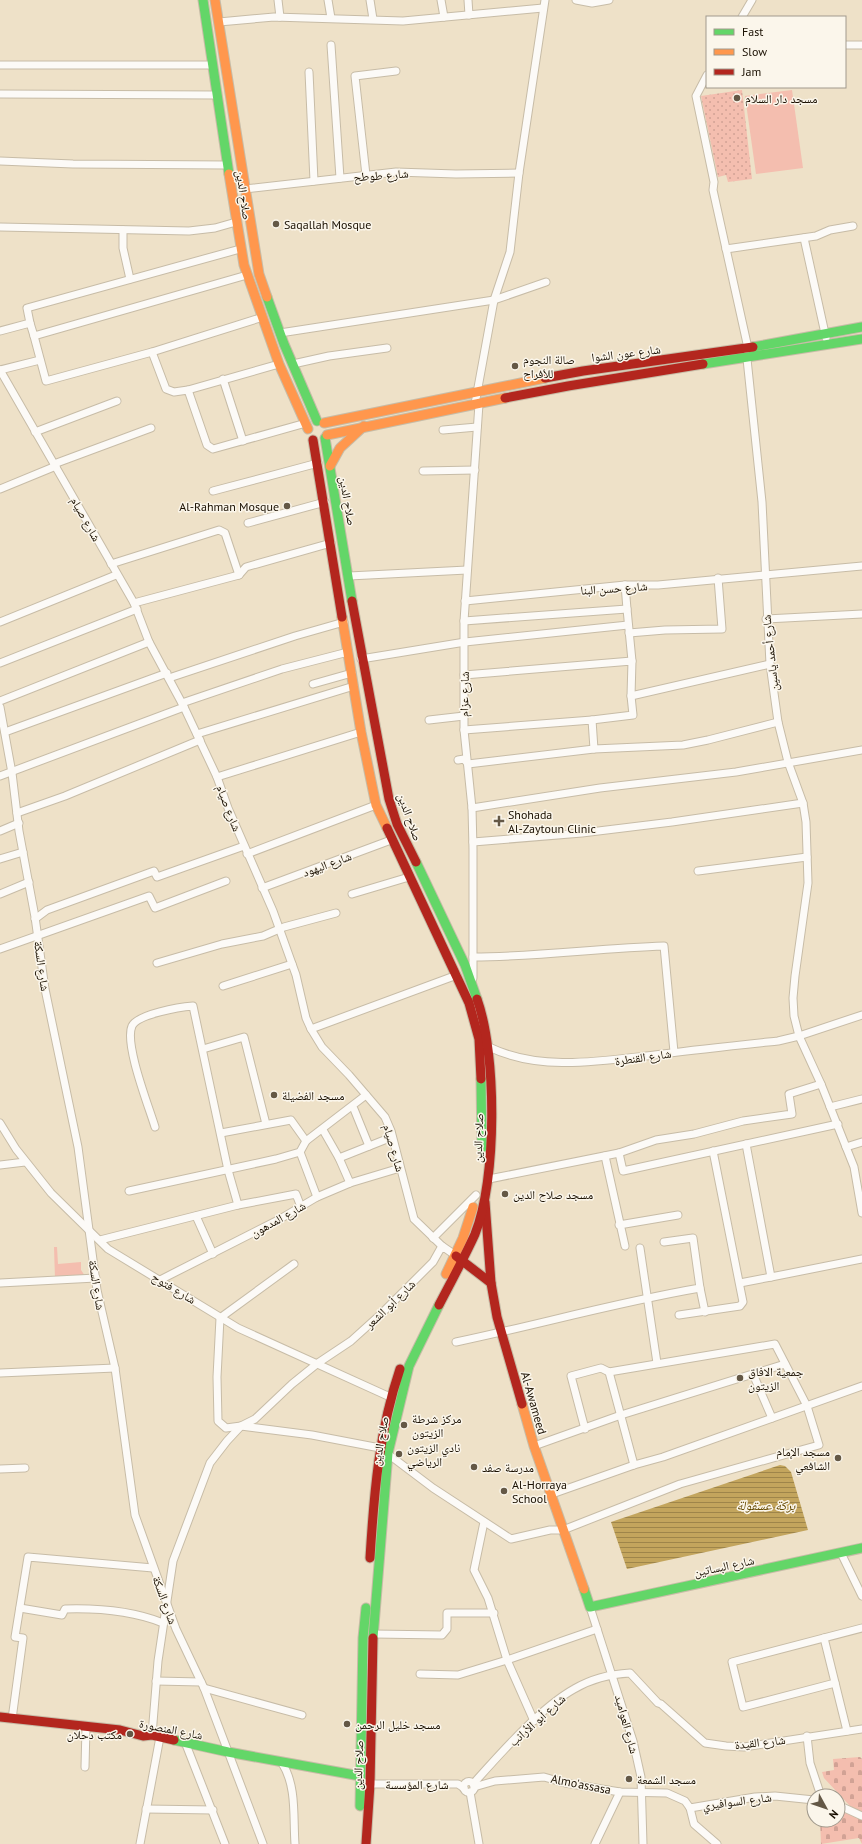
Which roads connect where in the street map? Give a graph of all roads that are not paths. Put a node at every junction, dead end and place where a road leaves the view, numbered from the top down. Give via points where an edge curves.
1 (204, 0) edge
2 (215, 0) edge
3 (278, 0) edge
4 (328, 0) edge
5 (370, 0) edge
6 (441, 0) edge
7 (468, 0) edge
8 (576, 0) edge
9 (608, 0) edge
10 (752, 0) edge
11 (544, 4) edge
12 (469, 15) junction
13 (743, 16) edge
14 (280, 17) junction
15 (444, 17) junction
16 (331, 18) junction
17 (373, 19) junction
18 (219, 22) junction
19 (331, 45) dead end
20 (846, 45) edge
21 (862, 45) edge
22 (0, 65) edge
23 (213, 65) junction
24 (396, 71) dead end
25 (309, 72) dead end
26 (706, 77) edge
27 (0, 94) edge
28 (217, 95) junction
29 (0, 161) edge
30 (227, 165) junction
31 (519, 173) junction
32 (366, 175) junction
33 (340, 178) junction
34 (314, 181) junction
35 (245, 189) junction
36 (236, 222) junction
37 (853, 226) dead end
38 (0, 227) edge
39 (123, 230) junction
40 (804, 238) junction
41 (240, 249) junction
42 (726, 249) junction
43 (247, 275) junction
44 (130, 279) junction
45 (546, 282) dead end
46 (494, 300) junction
47 (263, 317) junction
48 (30, 323) junction
49 (862, 327) edge
50 (0, 331) edge
51 (280, 334) junction
52 (825, 334) junction
53 (34, 336) junction
54 (862, 339) edge
55 (828, 346) junction
56 (387, 348) dead end
57 (748, 348) junction
58 (152, 352) junction
59 (747, 359) junction
60 (40, 360) junction
61 (279, 364) junction
62 (293, 364) junction
63 (0, 370) edge
64 (223, 379) junction
65 (188, 390) junction
66 (478, 392) junction
67 (117, 401) dead end
68 (477, 404) junction
69 (321, 422) junction
70 (307, 426) junction
71 (364, 426) junction
72 (477, 427) junction
73 (151, 428) dead end
74 (443, 430) dead end
75 (35, 432) junction
76 (326, 436) junction
77 (313, 440) junction
78 (242, 441) junction
79 (318, 463) junction
80 (55, 465) junction
81 (330, 468) junction
82 (475, 470) junction
83 (423, 471) dead end
84 (0, 489) edge
85 (213, 491) dead end
86 (325, 502) junction
87 (248, 522) dead end
88 (332, 544) junction
89 (111, 564) junction
90 (862, 566) edge
91 (467, 570) junction
92 (116, 575) junction
93 (239, 575) junction
94 (764, 575) junction
95 (348, 576) junction
96 (718, 578) junction
97 (625, 585) junction
98 (465, 601) junction
99 (135, 606) junction
100 (627, 609) junction
101 (862, 614) edge
102 (766, 619) junction
103 (464, 621) junction
104 (0, 622) edge
105 (344, 622) junction
106 (628, 625) junction
107 (628, 633) junction
108 (149, 642) junction
109 (465, 642) junction
110 (348, 652) junction
111 (361, 659) junction
112 (632, 661) junction
113 (0, 663) edge
114 (770, 664) junction
115 (352, 673) junction
116 (168, 675) junction
117 (464, 675) junction
118 (313, 684) dead end
119 (354, 686) junction
120 (631, 696) junction
121 (0, 701) edge
122 (183, 705) junction
123 (0, 707) edge
124 (464, 716) junction
125 (429, 720) dead end
126 (592, 720) junction
127 (778, 722) junction
128 (464, 730) junction
129 (5, 732) junction
130 (361, 732) junction
131 (198, 737) junction
132 (594, 749) junction
133 (862, 750) edge
134 (458, 760) dead end
135 (788, 762) junction
136 (468, 764) junction
137 (12, 773) junction
138 (0, 776) edge
139 (217, 777) junction
140 (803, 803) junction
141 (376, 805) junction
142 (472, 808) junction
143 (17, 813) junction
144 (18, 823) junction
145 (0, 831) edge
146 (391, 840) junction
147 (473, 842) junction
148 (244, 846) junction
149 (24, 852) junction
150 (248, 854) junction
151 (807, 857) junction
152 (0, 859) edge
153 (698, 871) dead end
154 (409, 876) junction
155 (226, 881) dead end
156 (29, 882) junction
157 (262, 888) junction
158 (0, 894) edge
159 (352, 894) dead end
160 (336, 914) dead end
161 (35, 919) junction
162 (281, 930) junction
163 (37, 935) junction
164 (0, 949) edge
165 (473, 957) junction
166 (157, 963) dead end
167 (292, 964) junction
168 (456, 975) junction
169 (472, 985) junction
170 (223, 986) dead end
171 (862, 1014) edge
172 (311, 1029) junction
173 (799, 1036) junction
174 (489, 1046) junction
175 (203, 1048) junction
176 (674, 1052) junction
177 (821, 1084) junction
178 (366, 1095) junction
179 (862, 1099) edge
180 (830, 1107) junction
181 (354, 1109) dead end
182 (0, 1123) edge
183 (266, 1124) junction
184 (838, 1124) junction
185 (155, 1127) dead end
186 (322, 1130) junction
187 (220, 1133) junction
188 (392, 1137) junction
189 (306, 1141) junction
190 (862, 1142) edge
191 (746, 1144) junction
192 (369, 1146) junction
193 (846, 1147) junction
194 (713, 1151) junction
195 (300, 1152) junction
196 (619, 1153) junction
197 (605, 1156) junction
198 (339, 1158) junction
199 (25, 1162) junction
200 (0, 1165) edge
201 (400, 1168) junction
202 (228, 1170) junction
203 (489, 1179) junction
204 (350, 1183) junction
205 (129, 1191) dead end
206 (481, 1196) junction
207 (317, 1197) junction
208 (238, 1205) junction
209 (301, 1207) junction
210 (862, 1213) edge
211 (678, 1215) dead end
212 (196, 1216) junction
213 (619, 1225) junction
214 (89, 1229) junction
215 (433, 1238) junction
216 (100, 1240) junction
217 (664, 1242) dead end
218 (442, 1246) junction
219 (625, 1246) dead end
220 (640, 1248) dead end
221 (212, 1254) junction
222 (459, 1258) junction
223 (862, 1258) edge
224 (294, 1264) dead end
225 (771, 1277) junction
226 (96, 1278) junction
227 (160, 1280) junction
228 (0, 1283) edge
229 (491, 1283) junction
230 (740, 1283) junction
231 (700, 1288) junction
232 (648, 1297) junction
233 (705, 1312) junction
234 (679, 1315) dead end
235 (220, 1318) junction
236 (502, 1332) junction
237 (456, 1342) dead end
238 (318, 1363) junction
239 (657, 1363) junction
240 (785, 1364) junction
241 (115, 1368) junction
242 (609, 1372) junction
243 (0, 1373) edge
244 (753, 1374) junction
245 (862, 1386) edge
246 (390, 1397) junction
247 (807, 1406) junction
248 (621, 1415) junction
249 (772, 1418) junction
250 (241, 1426) junction
251 (585, 1429) junction
252 (534, 1446) junction
253 (380, 1448) junction
254 (388, 1453) junction
255 (634, 1465) junction
256 (25, 1468) dead end
257 (0, 1469) edge
258 (552, 1494) junction
259 (484, 1522) junction
260 (563, 1530) junction
261 (862, 1548) edge
262 (842, 1552) junction
263 (154, 1568) junction
264 (369, 1570) dead end
265 (862, 1596) edge
266 (366, 1598) dead end
267 (166, 1602) junction
268 (590, 1607) junction
269 (20, 1608) junction
270 (494, 1613) junction
271 (164, 1623) junction
272 (862, 1628) edge
273 (597, 1629) junction
274 (374, 1634) junction
275 (824, 1638) junction
276 (507, 1660) junction
277 (420, 1674) dead end
278 (613, 1674) junction
279 (156, 1681) junction
280 (835, 1683) junction
281 (202, 1685) junction
282 (302, 1715) dead end
283 (0, 1717) edge
284 (12, 1718) junction
285 (534, 1721) junction
286 (86, 1726) junction
287 (862, 1729) edge
288 (847, 1731) junction
289 (807, 1736) junction
290 (154, 1737) junction
291 (186, 1745) junction
292 (229, 1755) junction
293 (284, 1766) junction
294 (86, 1767) dead end
295 (363, 1781) junction
296 (470, 1788) junction
297 (818, 1788) edge
298 (620, 1792) junction
299 (642, 1792) junction
300 (806, 1799) edge
301 (690, 1808) junction
302 (146, 1809) junction
303 (846, 1809) edge
304 (212, 1810) junction
305 (862, 1816) edge
306 (140, 1844) edge
307 (225, 1844) edge
308 (263, 1844) edge
309 (294, 1844) edge
310 (359, 1844) edge
311 (366, 1844) edge
312 (479, 1844) edge
313 (595, 1844) edge
314 (644, 1844) edge
315 (717, 1844) edge

1 - 23 main road, صلاح الدين
2 - 18 main road, صلاح الدين
3 - 14 street
4 - 16 street
5 - 17 street
6 - 15 street
7 - 12 street
8 - 9 street via 592,3
10 - 13 street
11 - 12 street
11 - 31 street, شارع عزام
12 - 15 street
14 - 16 street
14 - 18 street
15 - 17 street
16 - 17 street
18 - 35 main road, صلاح الدين
19 - 33 street
20 - 21 street
22 - 23 street
23 - 28 main road, صلاح الدين
24 - 32 street via 355,76
25 - 34 street
26 - 42 street, شارع أحمد ياسين via 696,96
27 - 28 street
28 - 30 main road, صلاح الدين
29 - 30 street
30 - 36 main road, صلاح الدين
31 - 32 street, شارع طوطح via 396,172
31 - 46 street, شارع عزام via 510,252
32 - 33 street, شارع طوطح
33 - 34 street, شارع طوطح
34 - 35 street, شارع طوطح
35 - 51 main road, صلاح الدين via 259,274
36 - 39 street via 201,231
36 - 41 main road, صلاح الدين
37 - 40 street
38 - 39 street
39 - 44 street via 123,248
40 - 42 street
40 - 52 street
41 - 43 main road, صلاح الدين
41 - 44 street
42 - 57 street, شارع أحمد ياسين
43 - 47 main road, صلاح الدين
43 - 53 street
44 - 48 street via 27,308
45 - 46 street
46 - 51 street
46 - 66 street, شارع عزام
47 - 58 street
47 - 61 main road, صلاح الدين
48 - 50 street
48 - 53 street
49 - 52 main road, شارع عون الشوا
51 - 62 main road, صلاح الدين
52 - 55 street
52 - 57 main road, شارع عون الشوا
53 - 60 street
54 - 55 main road, شارع عون الشوا
55 - 59 main road, شارع عون الشوا
56 - 62 street
57 - 59 street, شارع أحمد ياسين
57 - 66 main road, شارع عون الشوا via 583,371
58 - 60 street via 46,381
58 - 65 street via 166,389 174,392
59 - 68 main road, شارع عون الشوا via 568,386
59 - 94 street, شارع أحمد ياسين via 762,502
60 - 63 street
61 - 64 street
61 - 70 main road, صلاح الدين
62 - 69 main road, صلاح الدين
63 - 75 street, شارع صيام
64 - 65 street
64 - 78 street
65 - 78 street via 207,445 213,449
66 - 68 street, شارع عزام
66 - 69 main road, شارع عون الشوا
67 - 75 street
68 - 71 main road, شارع عون الشوا
68 - 72 street, شارع عزام
69 - 70 main road
69 - 76 main road via 327,428
70 - 77 main road
70 - 78 street
71 - 76 main road, شارع عون الشوا
71 - 81 main road via 342,444 335,453
72 - 74 street
72 - 82 street, شارع عزام
73 - 80 street
75 - 80 street, شارع صيام
76 - 77 main road via 319,441
76 - 81 main road, صلاح الدين
77 - 79 main road, صلاح الدين
79 - 85 street
79 - 86 main road, صلاح الدين
80 - 84 street
80 - 89 street, شارع صيام
81 - 95 main road, صلاح الدين
82 - 83 street
82 - 91 street, شارع عزام
86 - 87 street
86 - 88 main road, صلاح الدين
88 - 93 street via 246,567
88 - 105 main road, صلاح الدين
89 - 92 street, شارع صيام
89 - 93 street via 219,530 225,533
90 - 94 street, شارع حسن البنا
91 - 95 street
91 - 98 street, شارع عزام
92 - 99 street, شارع صيام
92 - 104 street
93 - 99 street
94 - 96 street, شارع حسن البنا
94 - 102 street, شارع أحمد ياسين
95 - 111 main road, صلاح الدين
96 - 97 street, شارع حسن البنا via 658,585
96 - 107 street via 722,629
97 - 98 street, شارع حسن البنا
97 - 100 street
98 - 103 street, شارع عزام
99 - 108 street, شارع صيام
99 - 113 street
100 - 103 street
100 - 106 street
101 - 102 street
102 - 114 street, شارع أحمد ياسين
103 - 109 street, شارع عزام
105 - 110 main road, صلاح الدين
105 - 116 street
106 - 107 street
106 - 109 street
107 - 112 street
108 - 116 street, شارع صيام
108 - 121 street
109 - 111 street
109 - 117 street, شارع عزام
110 - 115 main road, صلاح الدين
110 - 122 street via 282,669
111 - 169 main road, صلاح الدين via 389,799 397,824 465,965
112 - 117 street
112 - 120 street
114 - 120 street
114 - 127 street, شارع أحمد ياسين
115 - 118 street
115 - 119 main road, صلاح الدين
116 - 122 street, شارع صيام
116 - 129 street
117 - 124 street, شارع عزام
119 - 130 main road, صلاح الدين
119 - 131 street
120 - 126 street via 633,715
122 - 131 street, شارع صيام
122 - 137 street
123 - 129 street, شارع السكة
124 - 125 street
124 - 128 street, شارع عزام
126 - 128 street
126 - 132 street
127 - 132 street via 683,745
127 - 135 street, شارع أحمد ياسين
128 - 136 street, شارع عزام
129 - 137 street, شارع السكة
130 - 139 street
130 - 141 main road, صلاح الدين
131 - 139 street, شارع صيام
131 - 143 street via 65,796
132 - 136 street
133 - 135 street
134 - 136 street via 464,759
135 - 140 street, شارع أحمد ياسين
135 - 142 street via 736,772 600,788
136 - 142 street, شارع عزام
137 - 138 street
137 - 143 street, شارع السكة
139 - 148 street, شارع صيام
140 - 147 street via 582,833
140 - 151 street, شارع أحمد ياسين
141 - 146 main road, صلاح الدين
141 - 150 street
142 - 147 street, شارع عزام
143 - 144 street, شارع السكة
144 - 145 street
144 - 149 street, شارع السكة
146 - 154 main road, صلاح الدين
146 - 157 street, شارع اليهود
147 - 165 street, شارع عزام
148 - 150 street, شارع صيام
148 - 161 street via 157,877 154,871 47,910
149 - 152 street
149 - 156 street, شارع السكة
150 - 157 street, شارع صيام
151 - 153 street
151 - 173 street, شارع أحمد ياسين via 808,884 798,944 793,998
154 - 159 street
154 - 168 main road, صلاح الدين
155 - 163 street via 154,908 149,896
156 - 158 street
156 - 161 street, شارع السكة
157 - 162 street, شارع صيام
160 - 162 street via 284,927
161 - 163 street, شارع السكة
162 - 166 street
162 - 167 street, شارع صيام
163 - 164 street
163 - 214 street, شارع السكة via 48,1004 78,1146
165 - 169 street, شارع عزام
165 - 176 street via 512,957 664,946
167 - 170 street
167 - 172 street, شارع صيام
168 - 172 street
168 - 206 main road, صلاح الدين via 469,1003 479,1039 482,1062
169 - 174 main road, صلاح الدين via 484,1017
171 - 173 street, شارع القنطرة
172 - 178 street, شارع صيام via 322,1047
173 - 176 street, شارع القنطرة via 778,1041
173 - 177 street, شارع أحمد ياسين
174 - 176 street, شارع القنطرة via 522,1060 559,1062 612,1061
174 - 203 main road, صلاح الدين
175 - 183 street via 244,1037
175 - 185 street via 193,1006 178,1007 143,1018 132,1026 130,1047
175 - 187 street
177 - 180 street, شارع أحمد ياسين
177 - 196 street via 789,1094 792,1114 743,1121 694,1134 656,1140
178 - 186 street
178 - 188 street, شارع صيام via 385,1117
179 - 180 street
180 - 184 street, شارع أحمد ياسين
181 - 192 street
182 - 199 street, شارع فتوح
183 - 187 street
183 - 189 street via 291,1120
184 - 191 street
184 - 193 street, شارع أحمد ياسين
186 - 189 street
186 - 198 street
187 - 202 street
188 - 192 street
188 - 201 street, شارع صيام
189 - 195 street
190 - 193 street
191 - 194 street
191 - 225 street
192 - 198 street
193 - 210 street, شارع أحمد ياسين via 854,1167
194 - 196 street via 623,1171
194 - 230 street
195 - 202 street
195 - 207 street
196 - 197 street
197 - 203 street
197 - 213 street
198 - 204 street
199 - 200 street
199 - 214 street, شارع فتوح via 51,1193
201 - 204 street, شارع المدهون
201 - 215 street, شارع صيام via 414,1219
202 - 205 street
202 - 208 street
203 - 206 main road, صلاح الدين
204 - 207 street, شارع المدهون
206 - 215 street
206 - 222 main road, صلاح الدين via 463,1238
206 - 229 main road, Al-Awameed
207 - 209 street, شارع المدهون
208 - 209 street via 296,1194
208 - 212 street
209 - 221 street, شارع المدهون
211 - 213 street
212 - 216 street
212 - 221 street
213 - 219 street
214 - 216 street, شارع فتوح via 97,1240
214 - 226 street, شارع السكة
215 - 218 street, شارع صيام
216 - 227 street, شارع فتوح via 108,1249
217 - 231 street via 693,1238
218 - 222 street
218 - 238 street, شارع أبو الشعر via 433,1262 382,1313 351,1342
220 - 232 street
221 - 227 street, شارع المدهون
222 - 229 main road
222 - 246 main road, صلاح الدين via 402,1364
222 - 254 main road, صلاح الدين via 410,1366
223 - 225 street
224 - 235 street
225 - 230 street
226 - 228 street
226 - 241 street, شارع السكة
227 - 235 street, شارع فتوح
229 - 236 main road, Al-Awameed
230 - 233 street via 743,1302 740,1306
231 - 232 street
231 - 233 street
232 - 236 street
232 - 239 street
233 - 234 street
235 - 238 street, شارع فتوح via 256,1337
235 - 250 street via 218,1421 226,1428
236 - 237 street
236 - 252 main road, Al-Awameed
238 - 246 street, شارع فتوح
238 - 250 street, شارع أبو الشعر via 250,1422
239 - 240 street via 775,1344
239 - 242 street
240 - 244 street
240 - 247 street
241 - 243 street
241 - 263 street, شارع السكة via 135,1515
242 - 248 street
242 - 251 street via 601,1368 571,1376
244 - 248 street
244 - 249 street
245 - 247 street
246 - 253 main road, صلاح الدين
247 - 249 street
247 - 260 street via 819,1445 680,1484
248 - 251 street
248 - 255 street
249 - 255 street
250 - 253 street via 312,1435
250 - 267 street, شارع أبو الشعر via 210,1463 173,1561
251 - 252 street
252 - 258 main road, Al-Awameed
253 - 254 street
253 - 264 main road, صلاح الدين
254 - 259 street via 433,1488
254 - 274 main road, صلاح الدين
255 - 258 street
256 - 257 street
258 - 260 main road, Al-Awameed
259 - 260 street via 510,1539 550,1530
259 - 270 street via 474,1570
260 - 268 main road, Al-Awameed
261 - 262 main road, شارع البساتين
262 - 265 street
262 - 268 main road, شارع البساتين
263 - 267 street, شارع السكة
263 - 269 street via 28,1557
266 - 295 main road, صلاح الدين via 363,1638
267 - 271 street, شارع أبو الشعر
267 - 281 street, شارع السكة
268 - 273 street, شارع العواميد
269 - 271 street via 62,1614 65,1609 87,1608 145,1616
269 - 284 street via 15,1637 23,1638
270 - 274 street via 448,1613 446,1632 442,1635
270 - 276 street
271 - 279 street, شارع أبو الشعر
272 - 275 street
273 - 276 street
273 - 278 street, شارع العواميد
274 - 295 main road, صلاح الدين
275 - 280 street
275 - 280 street via 732,1662 743,1707
276 - 277 street via 458,1675
276 - 285 street
278 - 285 street, شارع أبو الأرانب via 574,1689
278 - 289 street, شارع القيدة via 630,1672 658,1703 705,1743 744,1747
278 - 299 street, شارع العواميد via 633,1741
279 - 281 street
279 - 290 street, شارع أبو الشعر
280 - 288 street
281 - 282 street
281 - 292 street, شارع السكة
283 - 284 main road, شارع المنصورة
284 - 286 main road, شارع المنصورة
285 - 296 street, شارع أبو الأرانب
286 - 290 main road, شارع المنصورة
286 - 294 street
287 - 288 street, شارع القيدة
288 - 289 street, شارع القيدة
289 - 297 street via 810,1763
290 - 291 main road, شارع المنصورة
290 - 302 street, شارع أبو الشعر
291 - 292 main road, شارع المنصورة
291 - 304 street
292 - 293 main road, شارع المنصورة
292 - 308 street, شارع السكة
293 - 295 main road
293 - 309 street via 292,1796
295 - 296 street, شارع المؤسسة via 458,1784
295 - 310 main road, صلاح الدين
295 - 311 main road, صلاح الدين
296 - 298 street, Almo'assasa via 496,1781 544,1776 565,1783
296 - 312 street
298 - 299 street, Almo'assasa
298 - 313 street
299 - 301 street, شارع السوافيري via 668,1793 685,1801
299 - 314 street, شارع العواميد
300 - 301 street, شارع السوافيري via 755,1797
301 - 315 street via 694,1824
302 - 304 street
302 - 306 street, شارع أبو الشعر
303 - 305 street
304 - 307 street

